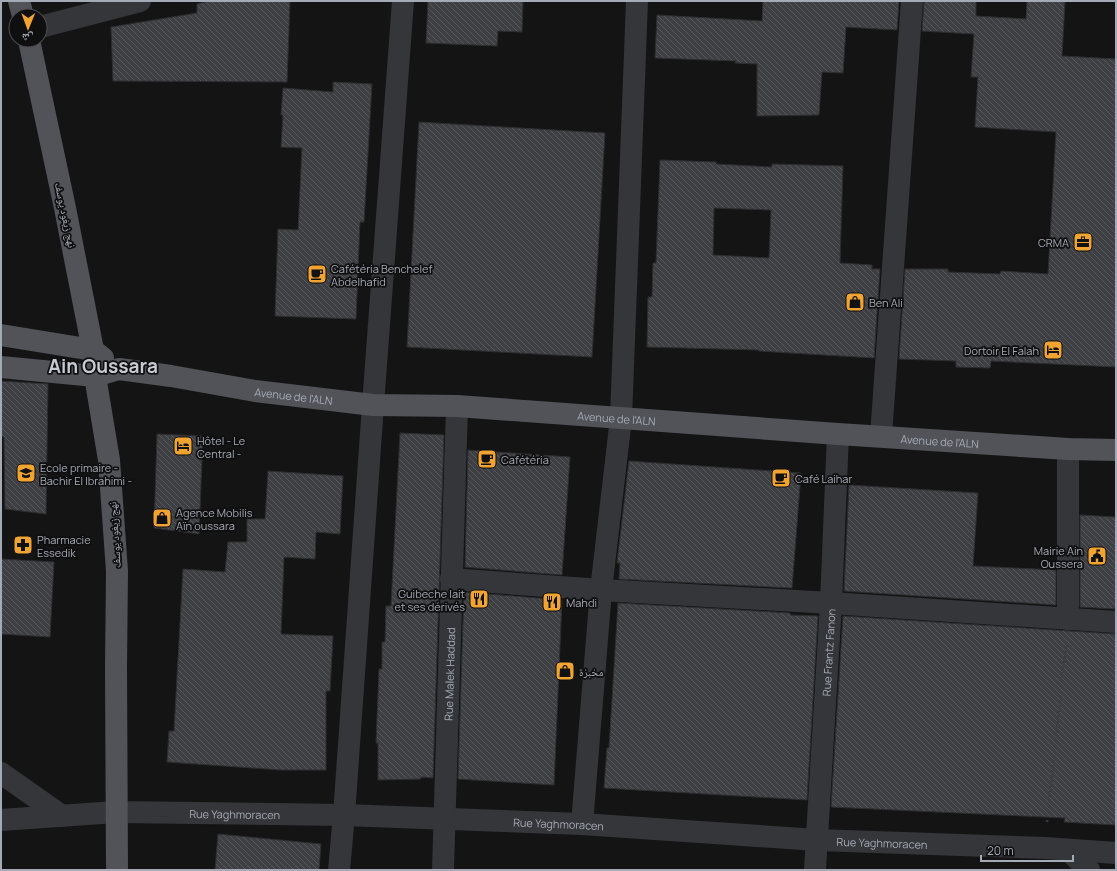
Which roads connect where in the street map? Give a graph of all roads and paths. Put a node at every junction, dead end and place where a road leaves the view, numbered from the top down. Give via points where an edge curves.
1 (140, 1) edge
2 (403, 1) edge
3 (637, 1) edge
4 (912, 1) edge
5 (48, 25) edge
6 (30, 48) edge
7 (1, 335) edge
8 (93, 350) junction
9 (1, 367) edge
10 (118, 369) junction
11 (95, 376) junction
12 (373, 405) junction
13 (457, 406) junction
14 (621, 418) junction
15 (838, 434) junction
16 (880, 436) junction
17 (1068, 450) junction
18 (1116, 450) edge
19 (451, 579) junction
20 (601, 590) junction
21 (831, 603) junction
22 (1068, 619) junction
23 (1116, 622) edge
24 (1, 773) edge
25 (116, 812) junction
26 (344, 815) junction
27 (62, 816) junction
28 (443, 818) junction
29 (1, 820) edge
30 (582, 824) junction
31 (817, 840) junction
32 (1045, 848) junction
33 (1068, 850) junction
34 (1116, 853) edge
35 (117, 870) edge
36 (339, 870) edge
37 (443, 870) edge
38 (815, 870) edge
39 (1089, 870) edge

1 - 5 street
2 - 12 street
3 - 14 street
4 - 16 street
6 - 8 main road, نهج زيغود يوسف
7 - 8 main road
8 - 10 main road
8 - 11 main road, نهج زيغود يوسف
9 - 11 main road
10 - 11 main road
10 - 12 main road, Avenue de l'ALN via 255,391
11 - 25 main road, نهج زيغود يوسف via 109,460 117,571
12 - 13 main road, Avenue de l'ALN
12 - 26 street
13 - 14 main road, Avenue de l'ALN
13 - 19 street, Rue Malek Haddad
14 - 15 main road, Avenue de l'ALN
14 - 20 street
15 - 16 main road, Avenue de l'ALN
15 - 21 street, Rue Frantz Fanon
16 - 17 main road, Avenue de l'ALN
17 - 18 main road, Avenue de l'ALN
17 - 22 street
19 - 20 street
19 - 28 street, Rue Malek Haddad
20 - 21 street
20 - 30 street
21 - 22 street
21 - 31 street, Rue Frantz Fanon
22 - 23 street
22 - 32 path
24 - 27 street
25 - 26 street, Rue Yaghmoracen
25 - 27 street, Rue Yaghmoracen
25 - 35 main road, نهج زيغود يوسف
26 - 28 street, Rue Yaghmoracen
26 - 36 street
27 - 29 street, Rue Yaghmoracen
28 - 30 street, Rue Yaghmoracen
28 - 37 street, Rue Malek Haddad
30 - 31 street, Rue Yaghmoracen
31 - 32 street, Rue Yaghmoracen
31 - 38 street, Rue Frantz Fanon
32 - 33 street, Rue Yaghmoracen
33 - 34 street, Rue Yaghmoracen
33 - 39 street

